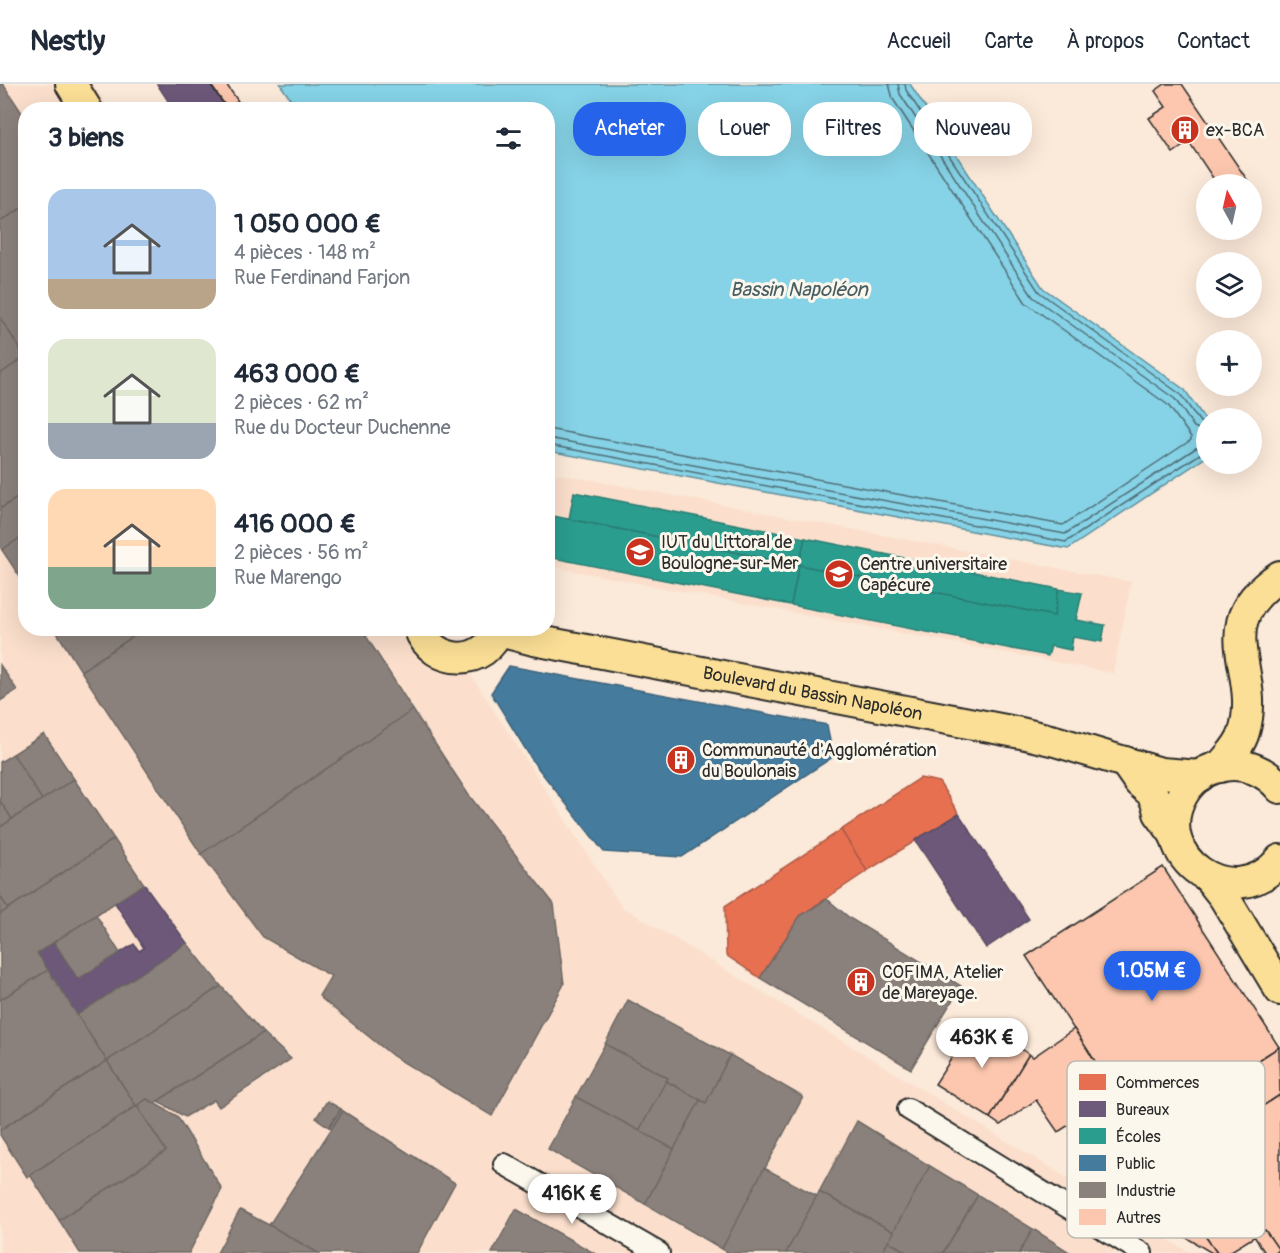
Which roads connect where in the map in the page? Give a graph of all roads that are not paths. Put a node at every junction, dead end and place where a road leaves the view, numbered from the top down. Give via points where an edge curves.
1 (71, 84) edge
2 (82, 102) edge
3 (1280, 576) edge
4 (423, 636) edge
5 (496, 636) edge
6 (523, 636) edge
7 (1125, 762) junction
8 (1210, 771) junction
9 (1280, 788) edge
10 (1175, 835) junction
11 (1280, 860) edge
12 (1209, 878) junction
13 (1280, 990) edge
14 (908, 1109) dead end
15 (504, 1164) dead end
16 (1067, 1207) edge
17 (1118, 1238) edge
18 (660, 1253) edge
19 (1142, 1253) edge

1 - 2 main road
3 - 8 main road via 1255,596 1241,622 1246,724 1239,742
4 - 5 main road via 433,649 459,658 483,651
6 - 7 main road, Boulevard du Bassin Napoléon via 1021,733
7 - 8 main road, Boulevard du Bassin Napoléon via 1161,773
7 - 10 main road via 1152,794 1159,813
8 - 9 main road, Boulevard du Bassin Napoléon via 1239,765 1256,770
8 - 10 main road via 1187,787 1179,802
10 - 12 main road via 1187,861
11 - 12 main road via 1264,874 1246,882
12 - 13 main road
14 - 16 street
15 - 18 street
17 - 19 street

